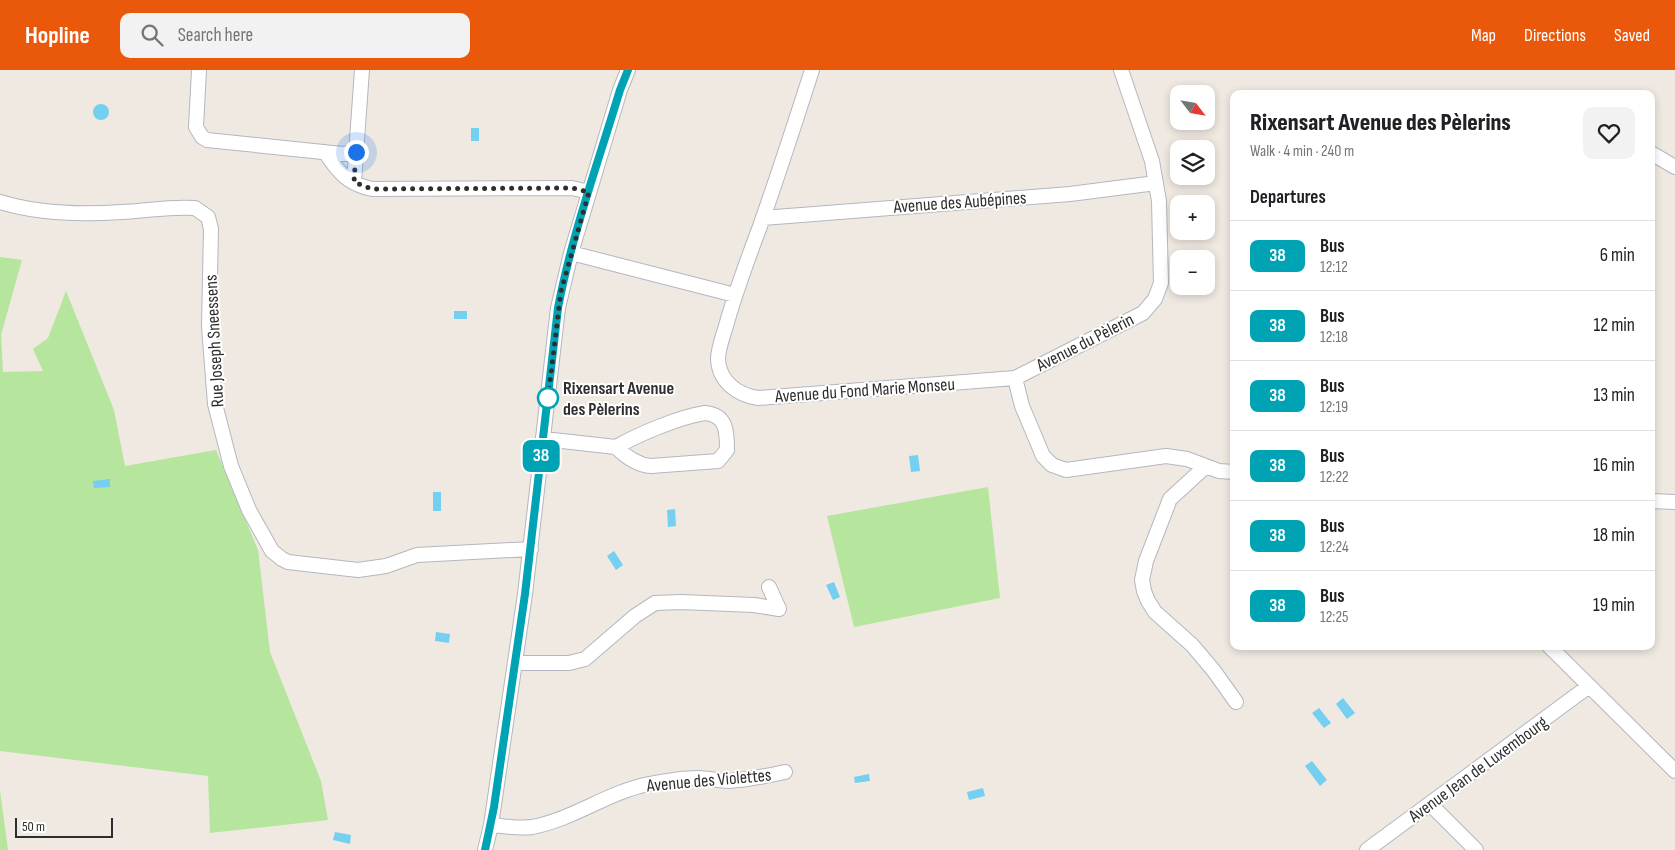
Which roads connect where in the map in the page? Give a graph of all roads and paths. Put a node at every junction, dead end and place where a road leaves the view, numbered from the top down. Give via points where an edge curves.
1 (199, 70) edge
2 (362, 70) edge
3 (628, 70) edge
4 (812, 70) edge
5 (1122, 70) edge
6 (325, 152) junction
7 (356, 152) junction
8 (1655, 154) edge
9 (1675, 167) edge
10 (354, 182) junction
11 (1156, 183) junction
12 (589, 192) junction
13 (0, 202) edge
14 (763, 218) junction
15 (571, 253) junction
16 (734, 296) junction
17 (1015, 378) junction
18 (544, 438) junction
19 (616, 448) junction
20 (1206, 466) junction
21 (1230, 472) edge
22 (1655, 501) edge
23 (1675, 502) edge
24 (531, 549) junction
25 (769, 587) dead end
26 (1553, 650) edge
27 (516, 663) junction
28 (1589, 686) junction
29 (1236, 702) dead end
30 (1675, 771) edge
31 (785, 772) dead end
32 (1430, 804) junction
33 (491, 825) junction
34 (485, 850) edge
35 (1367, 850) edge
36 (1476, 850) edge

1 - 6 street via 196,127 202,137
2 - 7 street
3 - 12 street
4 - 14 street
5 - 11 street, Avenue du Pèlerin via 1152,161
6 - 7 street
6 - 10 street via 337,171
7 - 10 street
8 - 9 street
10 - 12 street via 372,189 572,188
11 - 14 street, Avenue des Aubépines via 1070,194
11 - 17 street, Avenue du Pèlerin via 1161,283 1155,299 1143,312
12 - 15 street
13 - 24 street, Rue Joseph Sneessens via 30,210 97,214 195,208 208,217 211,228 211,365 219,426 249,510 269,547 282,559 305,565 358,570 386,566 417,555
14 - 16 street
15 - 16 street
15 - 18 street via 558,308
16 - 17 street, Avenue du Fond Marie Monseu via 718,358 726,382 745,396 758,398
17 - 20 street via 1022,406 1043,456 1052,465 1066,470 1166,456
18 - 19 street
18 - 24 street
19 - 19 street via 640,465 712,463 723,457 727,440 723,421 718,416 705,413 685,418
20 - 21 street
20 - 29 street via 1170,499 1142,580 1155,612 1192,645
22 - 23 street
24 - 27 street
25 - 27 street via 779,609 690,602 655,603 585,659 570,663
26 - 28 street
27 - 33 street
28 - 30 street
28 - 32 street, Avenue Jean de Luxembourg
31 - 33 street, Avenue des Violettes via 727,781 692,778 652,783 631,788 566,818 545,824 514,828
32 - 35 street, Avenue Jean de Luxembourg
32 - 36 street
33 - 34 street

